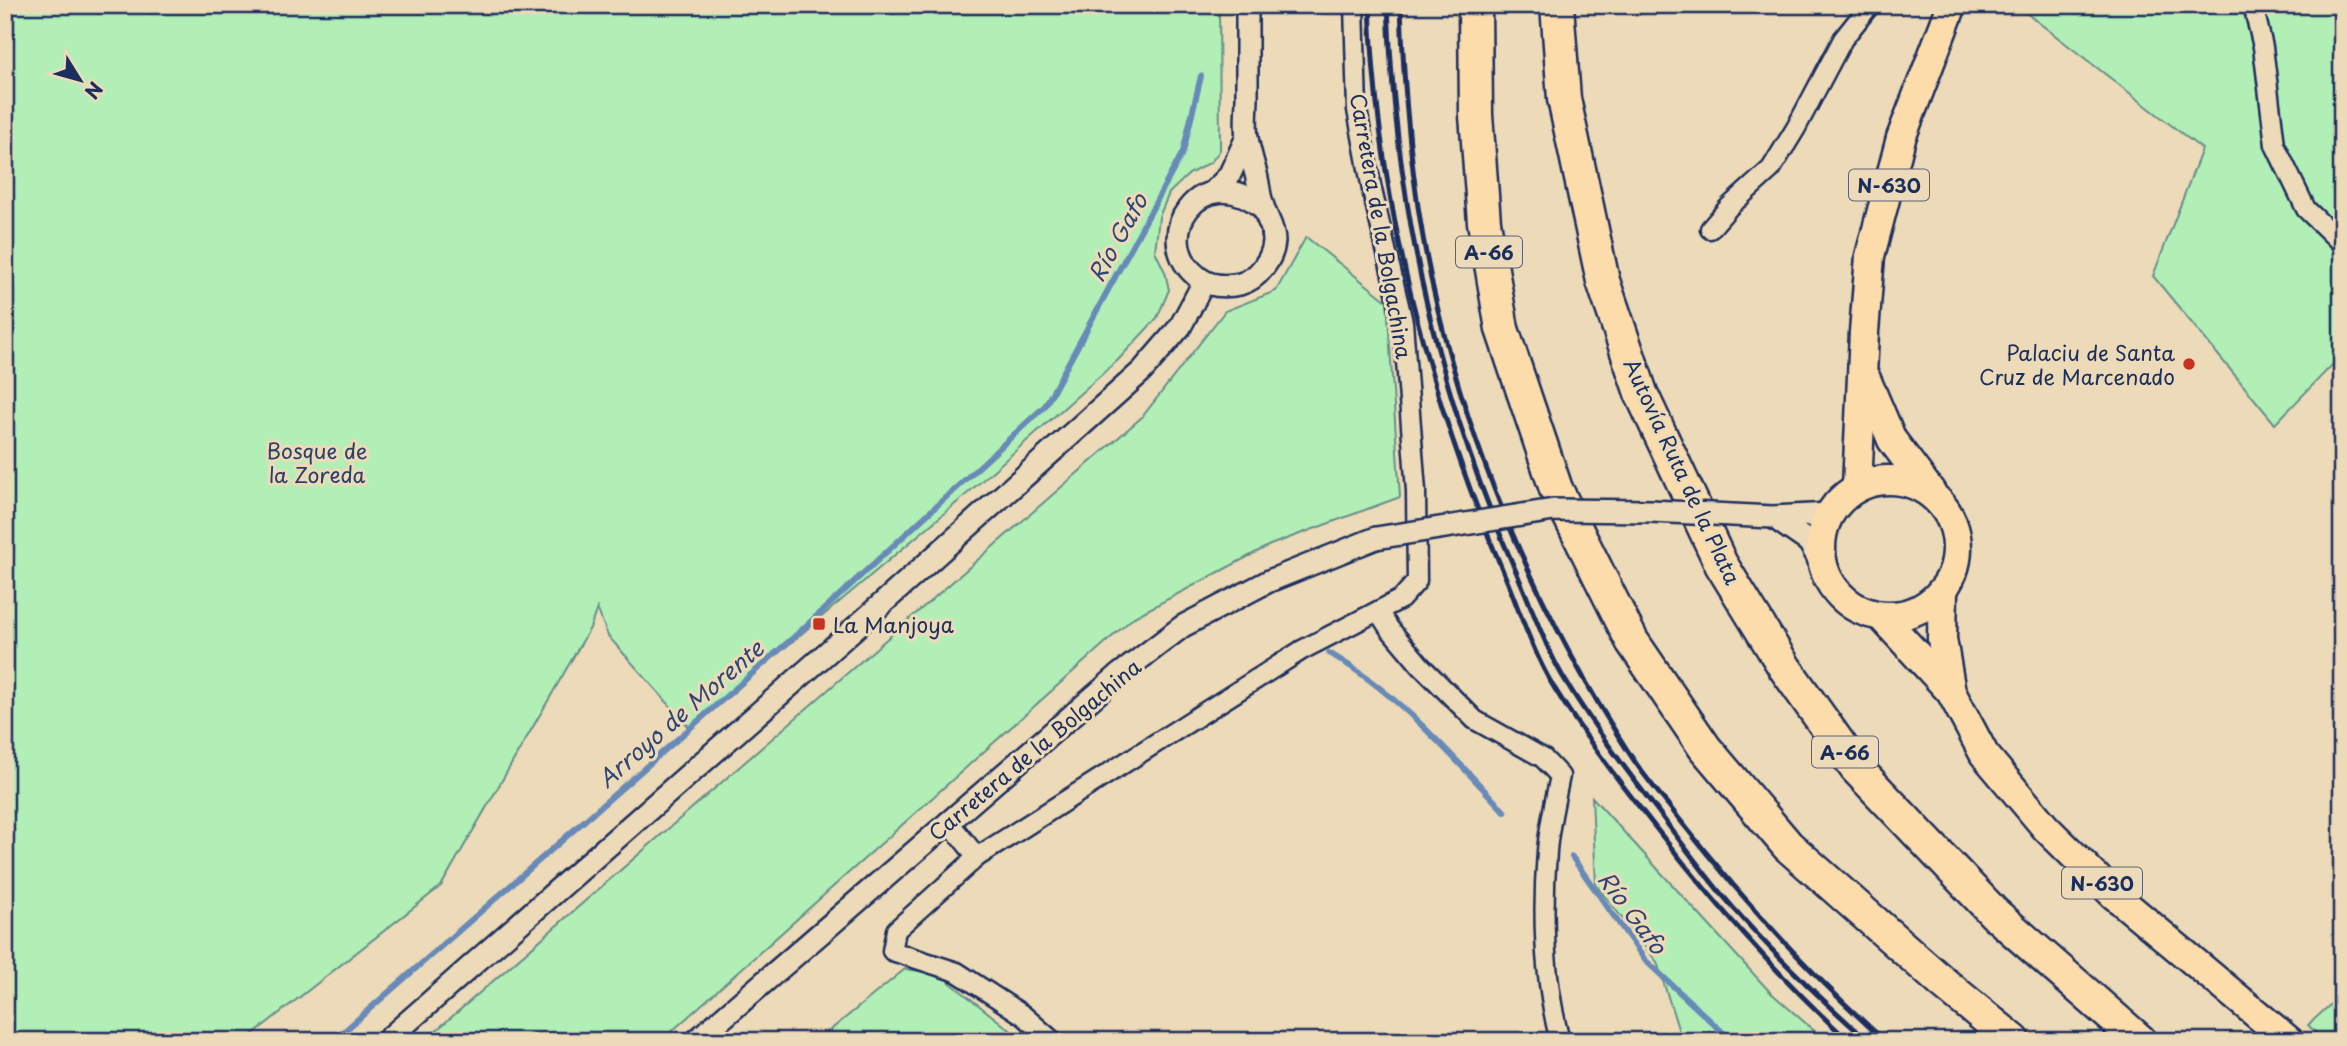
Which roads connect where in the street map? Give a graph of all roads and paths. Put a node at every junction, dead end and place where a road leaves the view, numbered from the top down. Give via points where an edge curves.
1 (1247, 5) edge
2 (1354, 5) edge
3 (1475, 5) edge
4 (1557, 5) edge
5 (1870, 5) edge
6 (1952, 5) edge
7 (2253, 5) edge
8 (1247, 137) junction
9 (1213, 192) junction
10 (1263, 208) junction
11 (1710, 229) dead end
12 (2342, 244) edge
13 (1205, 282) junction
14 (1863, 372) junction
15 (1857, 487) junction
16 (1932, 494) junction
17 (1830, 514) junction
18 (1773, 517) junction
19 (1824, 568) junction
20 (1943, 591) junction
21 (1378, 611) junction
22 (1881, 616) junction
23 (1951, 692) junction
24 (948, 821) junction
25 (977, 857) junction
26 (386, 1041) edge
27 (696, 1041) edge
28 (1053, 1041) edge
29 (1560, 1041) edge
30 (2014, 1041) edge
31 (2140, 1041) edge
32 (2289, 1041) edge

1 - 8 street
2 - 21 street, Carretera de la Bolgachina via 1357,110 1403,322 1416,491 1417,581 1401,599
3 - 30 highway, A-66 via 1476,115 1484,222 1503,329 1556,489 1632,642 1705,748 1788,846
4 - 31 highway, Autovía Ruta de la Plata / A-66 via 1564,99 1603,281 1642,393 1721,564 1785,668 1856,768 1994,913
5 - 11 street via 1843,39 1771,169
6 - 14 highway, N-630 via 1901,138 1870,256
7 - 12 street via 2263,47 2274,145 2306,209
8 - 9 street via 1229,176
8 - 10 street
9 - 10 street via 1231,190 1249,196
9 - 13 street via 1199,198 1182,217 1177,235 1181,257
10 - 13 street via 1274,241 1270,257 1258,273 1242,283 1223,286
13 - 26 street via 1180,327 1142,371
14 - 15 highway, N-630
14 - 16 highway, N-630 via 1892,440
15 - 16 highway via 1878,480 1911,482
15 - 17 highway
16 - 20 highway, N-630 via 1949,513 1956,532 1954,572
17 - 18 street, Carretera de la Bolgachina
17 - 19 highway, N-630 via 1821,538
18 - 19 street via 1809,542
18 - 24 street, Carretera de la Bolgachina, bridge via 1554,510 1376,538 1269,581 1183,626
19 - 22 highway, N-630 via 1847,602
20 - 22 highway via 1927,605 1903,615
20 - 23 highway, N-630 via 1942,639
21 - 25 street, Carretera de la Bolgachina via 1302,650
21 - 29 street via 1421,666 1475,720 1544,758 1560,776 1547,849 1545,934
22 - 23 highway, N-630
23 - 32 highway, N-630 via 1984,754 2046,828 2113,894
24 - 25 street
24 - 27 street, Carretera de la Bolgachina
25 - 28 street, Carretera de la Bolgachina via 896,929 892,951 957,972 1023,1015

